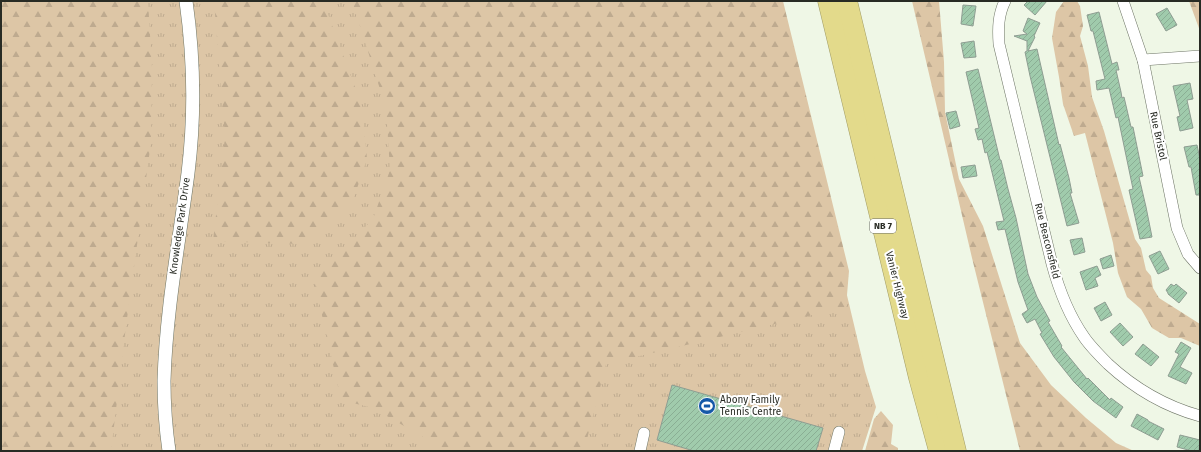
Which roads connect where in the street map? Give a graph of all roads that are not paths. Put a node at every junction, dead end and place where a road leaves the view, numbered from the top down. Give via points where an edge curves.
1 (186, 1) edge
2 (828, 1) edge
3 (846, 1) edge
4 (1005, 1) edge
5 (1123, 1) edge
6 (1200, 56) edge
7 (1143, 60) junction
8 (1200, 268) edge
9 (919, 378) junction
10 (1200, 416) edge
11 (839, 432) dead end
12 (644, 433) dead end
13 (169, 451) edge
14 (640, 451) edge
15 (834, 451) edge
16 (928, 451) edge
17 (938, 451) edge
18 (956, 451) edge

1 - 13 street, Knowledge Park Drive via 192,56 191,133 166,338 164,383
2 - 9 highway, Vanier Highway / NB 7
3 - 18 highway, Vanier Highway / NB 7
4 - 10 street, Rue Beaconsfield via 999,18 999,44 1050,256 1063,299 1084,337 1117,372 1143,392
5 - 7 street, Rue Bristol
6 - 7 street
7 - 8 street, Rue Bristol via 1177,228 1188,254
9 - 16 highway
9 - 17 highway, Vanier Highway / NB 7
11 - 15 street
12 - 14 street

